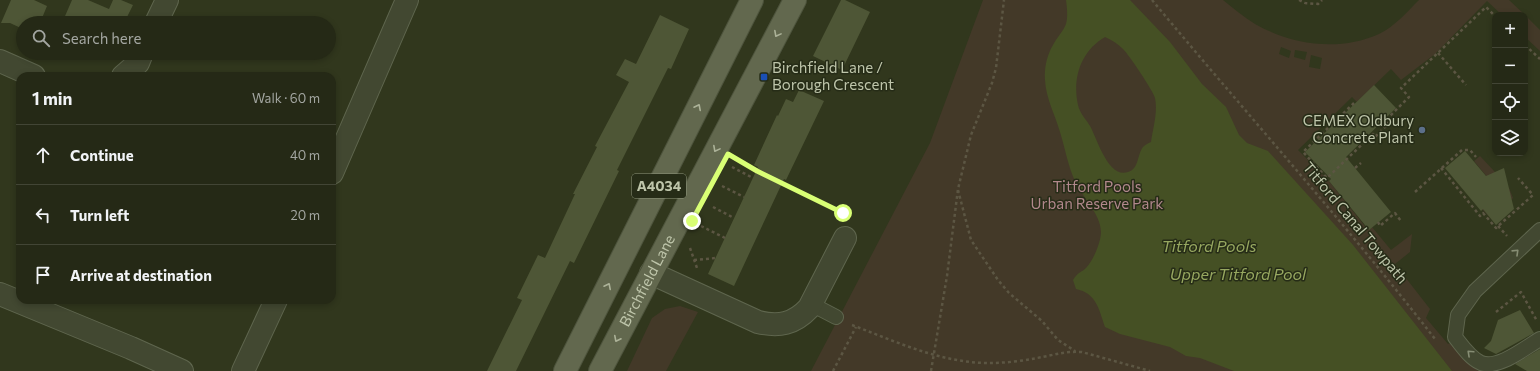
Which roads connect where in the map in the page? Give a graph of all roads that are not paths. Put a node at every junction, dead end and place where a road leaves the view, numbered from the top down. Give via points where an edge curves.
1 (167, 0) edge
2 (407, 0) edge
3 (752, 0) edge
4 (795, 0) edge
5 (159, 16) edge
6 (139, 60) edge
7 (0, 61) edge
8 (25, 72) edge
9 (128, 72) edge
10 (336, 164) edge
11 (1540, 230) edge
12 (845, 238) dead end
13 (651, 273) junction
14 (0, 294) edge
15 (16, 301) edge
16 (24, 304) edge
17 (274, 304) edge
18 (811, 304) junction
19 (836, 317) road end
20 (1540, 339) edge
21 (1495, 367) edge
22 (182, 371) edge
23 (243, 371) edge
24 (565, 371) edge
25 (600, 371) edge

1 - 5 street
2 - 10 street
24 -> 3 main road, A4034
4 -> 13 main road, Birchfield Lane / A4034
6 - 9 street
7 - 8 street
21 -> 11 lane via 1482,364 1468,353 1455,337 1458,315 1476,291
12 - 18 street
13 - 18 street via 707,297 749,319 770,325 800,318
13 -> 25 main road, Birchfield Lane / A4034
14 - 15 street
16 - 22 street
17 - 23 street
18 - 19 lane
20 - 21 lane

